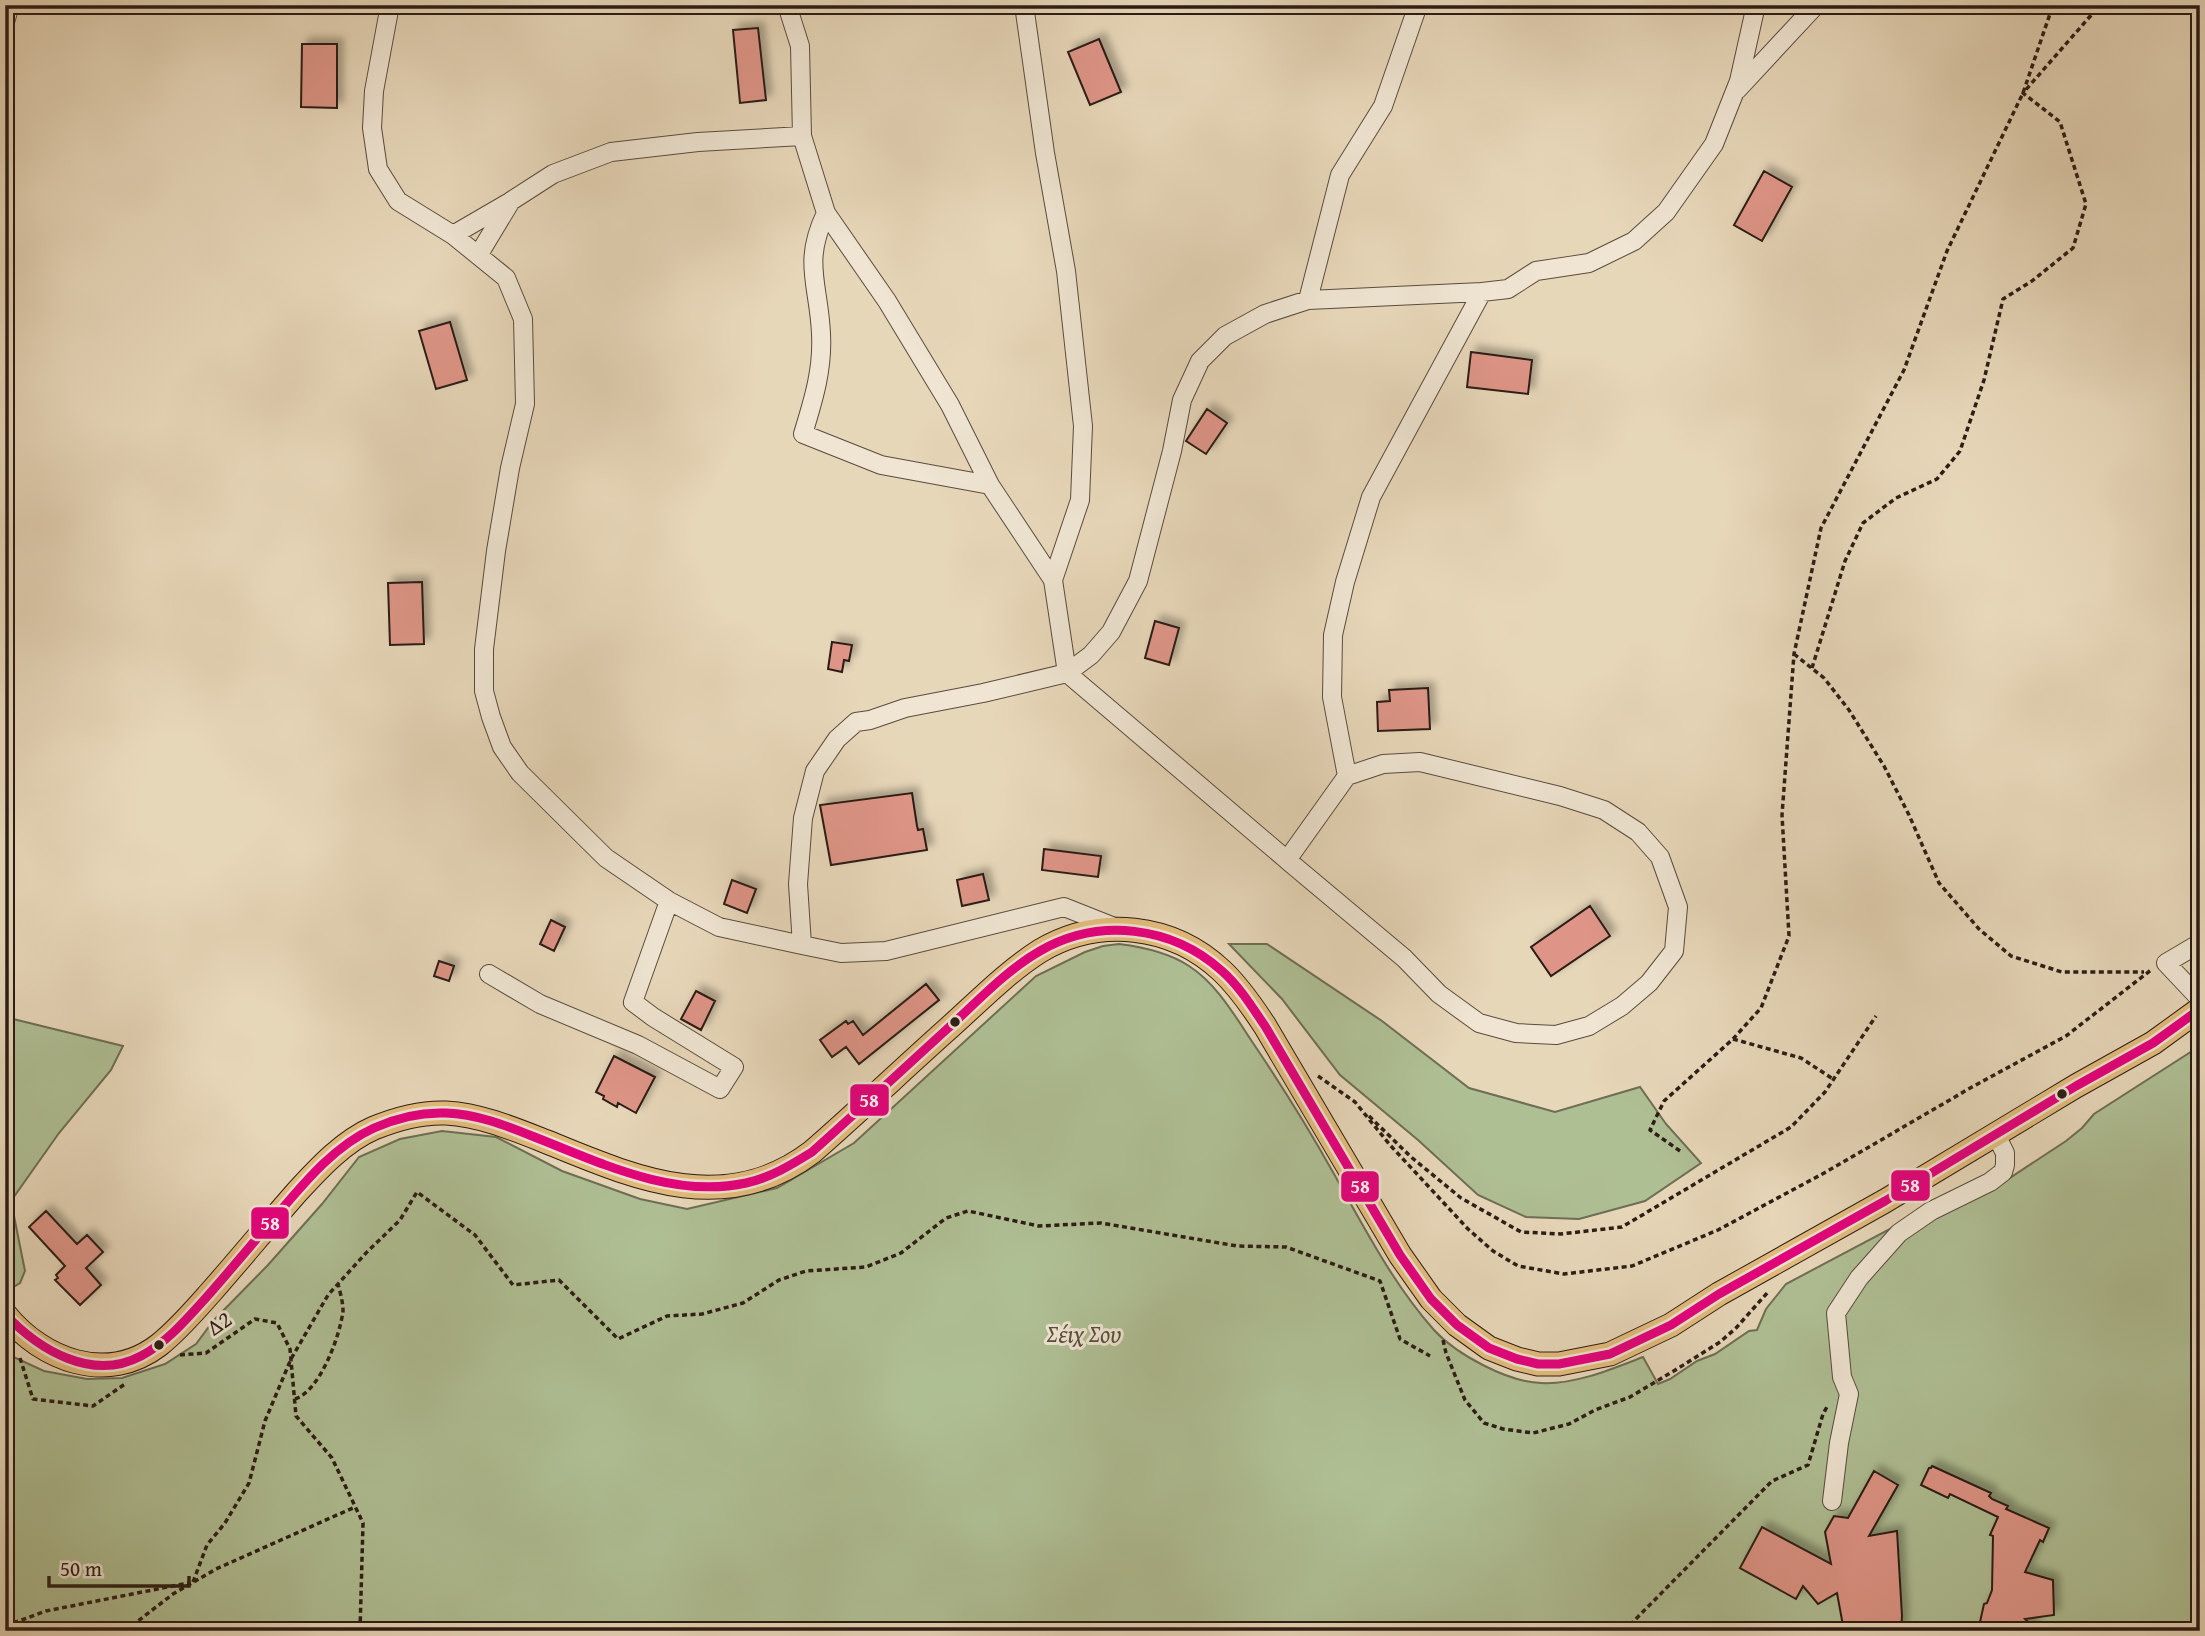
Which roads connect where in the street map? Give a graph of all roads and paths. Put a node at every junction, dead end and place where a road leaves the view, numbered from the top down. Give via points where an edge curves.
1 (10, 5) edge
2 (390, 5) edge
3 (788, 5) edge
4 (1024, 5) edge
5 (1418, 5) edge
6 (1756, 5) edge
7 (1816, 5) edge
8 (2053, 5) edge
9 (2100, 5) edge
10 (5, 22) edge
11 (2023, 93) junction
12 (1734, 94) junction
13 (802, 136) junction
14 (511, 201) junction
15 (826, 213) junction
16 (453, 235) junction
17 (479, 254) junction
18 (1482, 292) junction
19 (1308, 300) junction
20 (990, 485) junction
21 (1053, 580) junction
22 (1794, 654) junction
23 (1812, 668) junction
24 (1067, 673) junction
25 (1347, 776) junction
26 (1287, 860) junction
27 (669, 901) junction
28 (1117, 928) junction
29 (2200, 943) edge
30 (802, 945) junction
31 (2166, 963) junction
32 (2146, 972) junction
33 (489, 974) dead end
34 (2200, 999) edge
35 (2200, 1009) edge
36 (1876, 1016) dead end
37 (1733, 1039) junction
38 (1292, 1073) junction
39 (1833, 1079) junction
40 (1355, 1102) junction
41 (1996, 1135) junction
42 (1680, 1151) dead end
43 (338, 1284) junction
44 (5, 1314) edge
45 (19, 1353) dead end
46 (180, 1354) dead end
47 (1430, 1356) dead end
48 (291, 1359) junction
49 (1842, 1377) junction
50 (125, 1384) dead end
51 (295, 1399) junction
52 (1832, 1501) dead end
53 (355, 1507) junction
54 (193, 1582) junction
55 (5, 1620) edge
56 (125, 1631) edge
57 (360, 1631) edge
58 (1624, 1631) edge

1 - 10 street
2 - 16 street via 374,91 372,128 378,169 398,201
3 - 13 street via 800,46
4 - 21 street via 1066,271 1083,426 1080,500
5 - 19 street via 1383,106 1340,175
6 - 12 street
7 - 12 street
8 - 11 path
9 - 11 path
11 - 22 path via 1947,251 1904,370 1821,528
11 - 23 path via 2060,122 2086,204 2073,248 2003,299 1984,380 1960,451 1937,478 1896,498 1863,523 1845,561
12 - 18 street via 1714,144 1666,212 1634,241 1589,263 1536,271 1508,289
13 - 14 street via 611,152 553,174
13 - 15 street
14 - 16 street
14 - 17 street
15 - 20 street via 929,370
15 - 20 street via 816,233 812,263 821,334 819,379 803,434 881,465
16 - 17 street
17 - 27 street via 506,278 523,319 525,357 526,404 505,496 484,649 484,691 491,717 502,747 520,773 606,858
18 - 19 street
18 - 25 street via 1371,498 1345,582 1333,635 1332,698
19 - 24 street via 1265,314 1225,336 1200,361 1182,400 1138,580 1111,632
20 - 21 street
21 - 24 street
22 - 23 path
22 - 37 path via 1782,815 1789,936 1760,1008
23 - 32 path via 1849,710 1884,766 1939,883 1979,929 2011,956 2062,972
24 - 26 street
24 - 30 street via 856,722 837,739 815,772 803,818 798,884
25 - 26 street
25 - 26 street via 1383,764 1420,762 1604,810 1637,832 1660,857 1678,907 1674,951 1622,1006 1589,1026 1556,1035 1516,1033 1479,1023 1440,994
27 - 30 street via 719,928
27 - 33 street via 633,1002 734,1067 720,1089 638,1045 540,1004
28 - 30 street via 1064,907 886,951 841,953
28 - 38 main road via 1165,937 1222,971 1248,1000
28 - 44 main road via 1066,939 1031,958 812,1152 758,1179 723,1187 674,1185 622,1171 490,1121 460,1114 421,1114 370,1130 323,1165 197,1308 144,1355 114,1363 78,1363 27,1337
29 - 31 street
31 - 32 path
31 - 34 street
32 - 40 path via 2066,1036 1718,1230 1632,1266 1564,1274 1518,1266 1468,1229
35 - 41 main road via 2153,1043
36 - 39 path
37 - 39 path via 1801,1058
37 - 42 path via 1664,1101 1650,1130
38 - 40 path via 1317,1075
38 - 41 main road via 1423,1290 1479,1342 1538,1364 1600,1357 1661,1330
39 - 40 path via 1791,1127 1622,1227 1561,1234 1521,1232 1461,1198
41 - 49 street via 2005,1153 2003,1172 1899,1233 1859,1278 1836,1313
43 - 47 path via 400,1220 416,1192 475,1235 513,1285 559,1280 618,1339 667,1316 702,1314 743,1303 779,1280 806,1271 866,1267 901,1253 946,1218 968,1211 1039,1226 1101,1223 1237,1245 1286,1247 1380,1281 1400,1339
43 - 48 path
43 - 51 path via 343,1310 334,1344 321,1378
45 - 50 path via 33,1399 93,1406
46 - 48 path, Δ2 via 206,1353 255,1319 277,1323
48 - 51 path, Δ2
48 - 54 path via 265,1421 249,1483 207,1545
49 - 52 street via 1849,1394
49 - 58 path via 1823,1415 1808,1465 1772,1481
51 - 53 path, Δ2 via 296,1416 332,1458
53 - 54 path
53 - 57 path, Δ2 via 363,1523
54 - 55 path via 46,1611 16,1622
54 - 56 path

